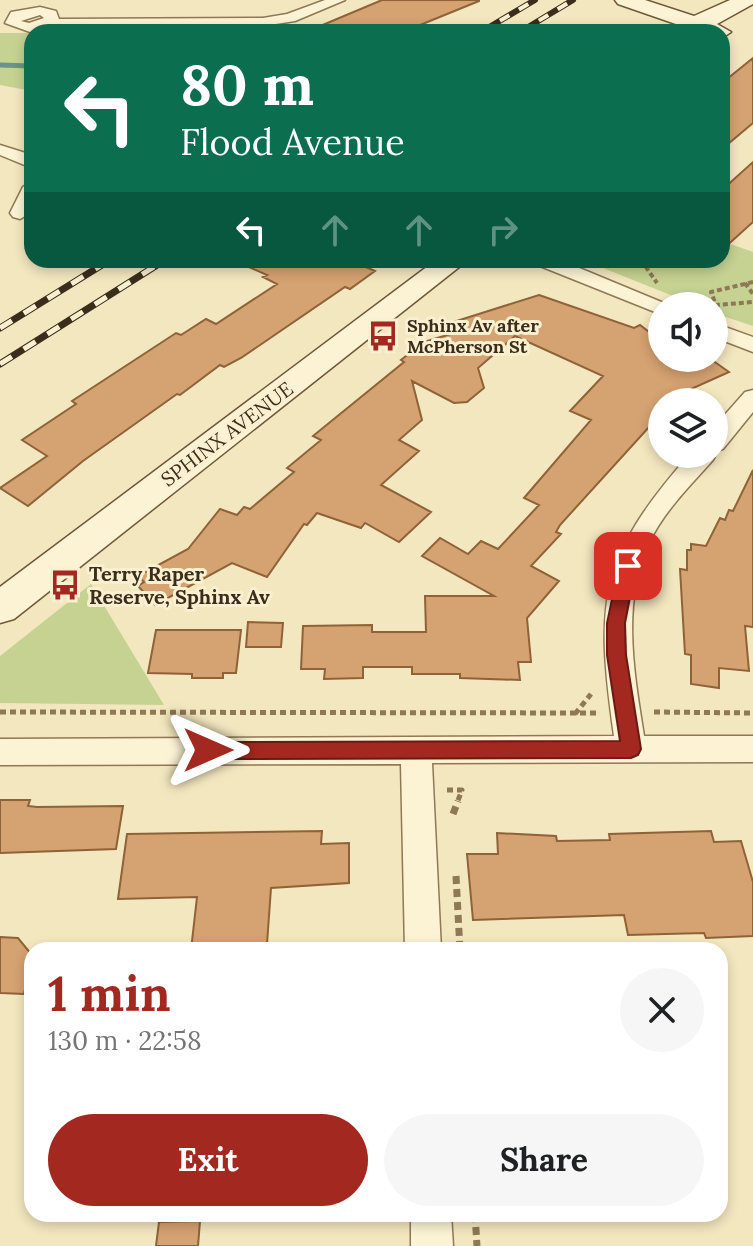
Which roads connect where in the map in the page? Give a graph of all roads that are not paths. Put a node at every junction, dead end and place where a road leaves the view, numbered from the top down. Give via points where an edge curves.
1 (9, 0) edge
2 (22, 0) edge
3 (289, 0) edge
4 (338, 0) edge
5 (746, 0) edge
6 (632, 3) edge
7 (717, 3) edge
8 (313, 10) junction
9 (45, 16) junction
10 (693, 23) junction
11 (35, 24) edge
12 (7, 27) edge
13 (0, 150) edge
14 (24, 158) edge
15 (24, 204) edge
16 (20, 213) dead end
17 (444, 268) edge
18 (562, 268) edge
19 (648, 302) edge
20 (728, 335) edge
21 (753, 345) edge
22 (753, 397) edge
23 (728, 426) edge
24 (692, 468) edge
25 (0, 608) edge
26 (416, 748) junction
27 (631, 749) junction
28 (753, 749) edge
29 (0, 752) edge
30 (423, 942) edge
31 (431, 1222) edge
32 (432, 1246) edge

1 - 12 street via 13,6
2 - 9 street
3 - 8 street
4 - 8 street
5 - 10 street
6 - 7 street via 687,9
6 - 10 street
7 - 10 street
8 - 9 street via 263,22 112,23
9 - 11 street
9 - 12 street
13 - 14 street
15 - 16 street
17 - 25 street, SPHINX AVENUE
18 - 19 street
20 - 21 street
22 - 23 street
24 - 27 street via 651,517 628,566 616,623 616,655
26 - 27 street
26 - 29 street
26 - 30 street
27 - 28 street
31 - 32 street

